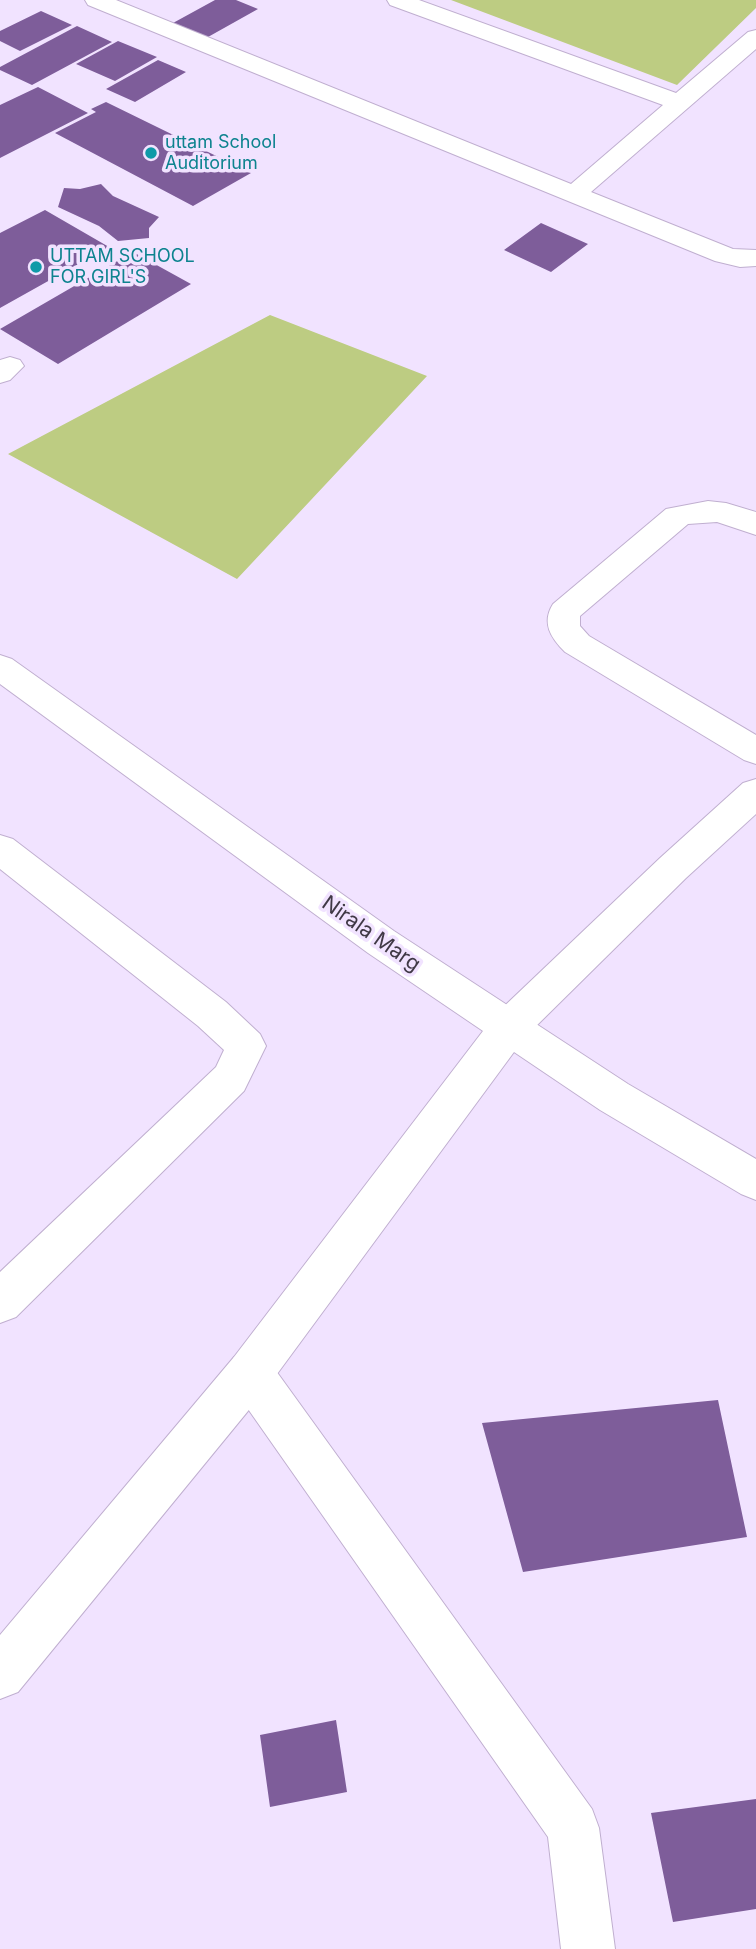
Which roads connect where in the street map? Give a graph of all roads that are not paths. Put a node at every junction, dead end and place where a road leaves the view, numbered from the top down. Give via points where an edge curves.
1 (96, 0) edge
2 (398, 0) edge
3 (756, 37) edge
4 (678, 102) junction
5 (574, 194) junction
6 (756, 258) edge
7 (756, 525) edge
8 (0, 667) edge
9 (756, 751) edge
10 (756, 793) edge
11 (0, 849) edge
12 (510, 1026) junction
13 (756, 1181) edge
14 (0, 1301) edge
15 (250, 1373) junction
16 (0, 1674) edge
17 (588, 1949) edge

1 - 5 street
2 - 4 street
3 - 4 street
4 - 5 street
5 - 6 street via 724,255
7 - 9 street via 719,510 700,509 677,516 564,612 562,624 577,644
8 - 12 street, Nirala Marg via 381,942
10 - 12 street
11 - 14 street via 212,1014 246,1046 230,1079
12 - 13 street, Nirala Marg via 614,1097
12 - 15 street
15 - 16 street
15 - 17 street via 573,1828

